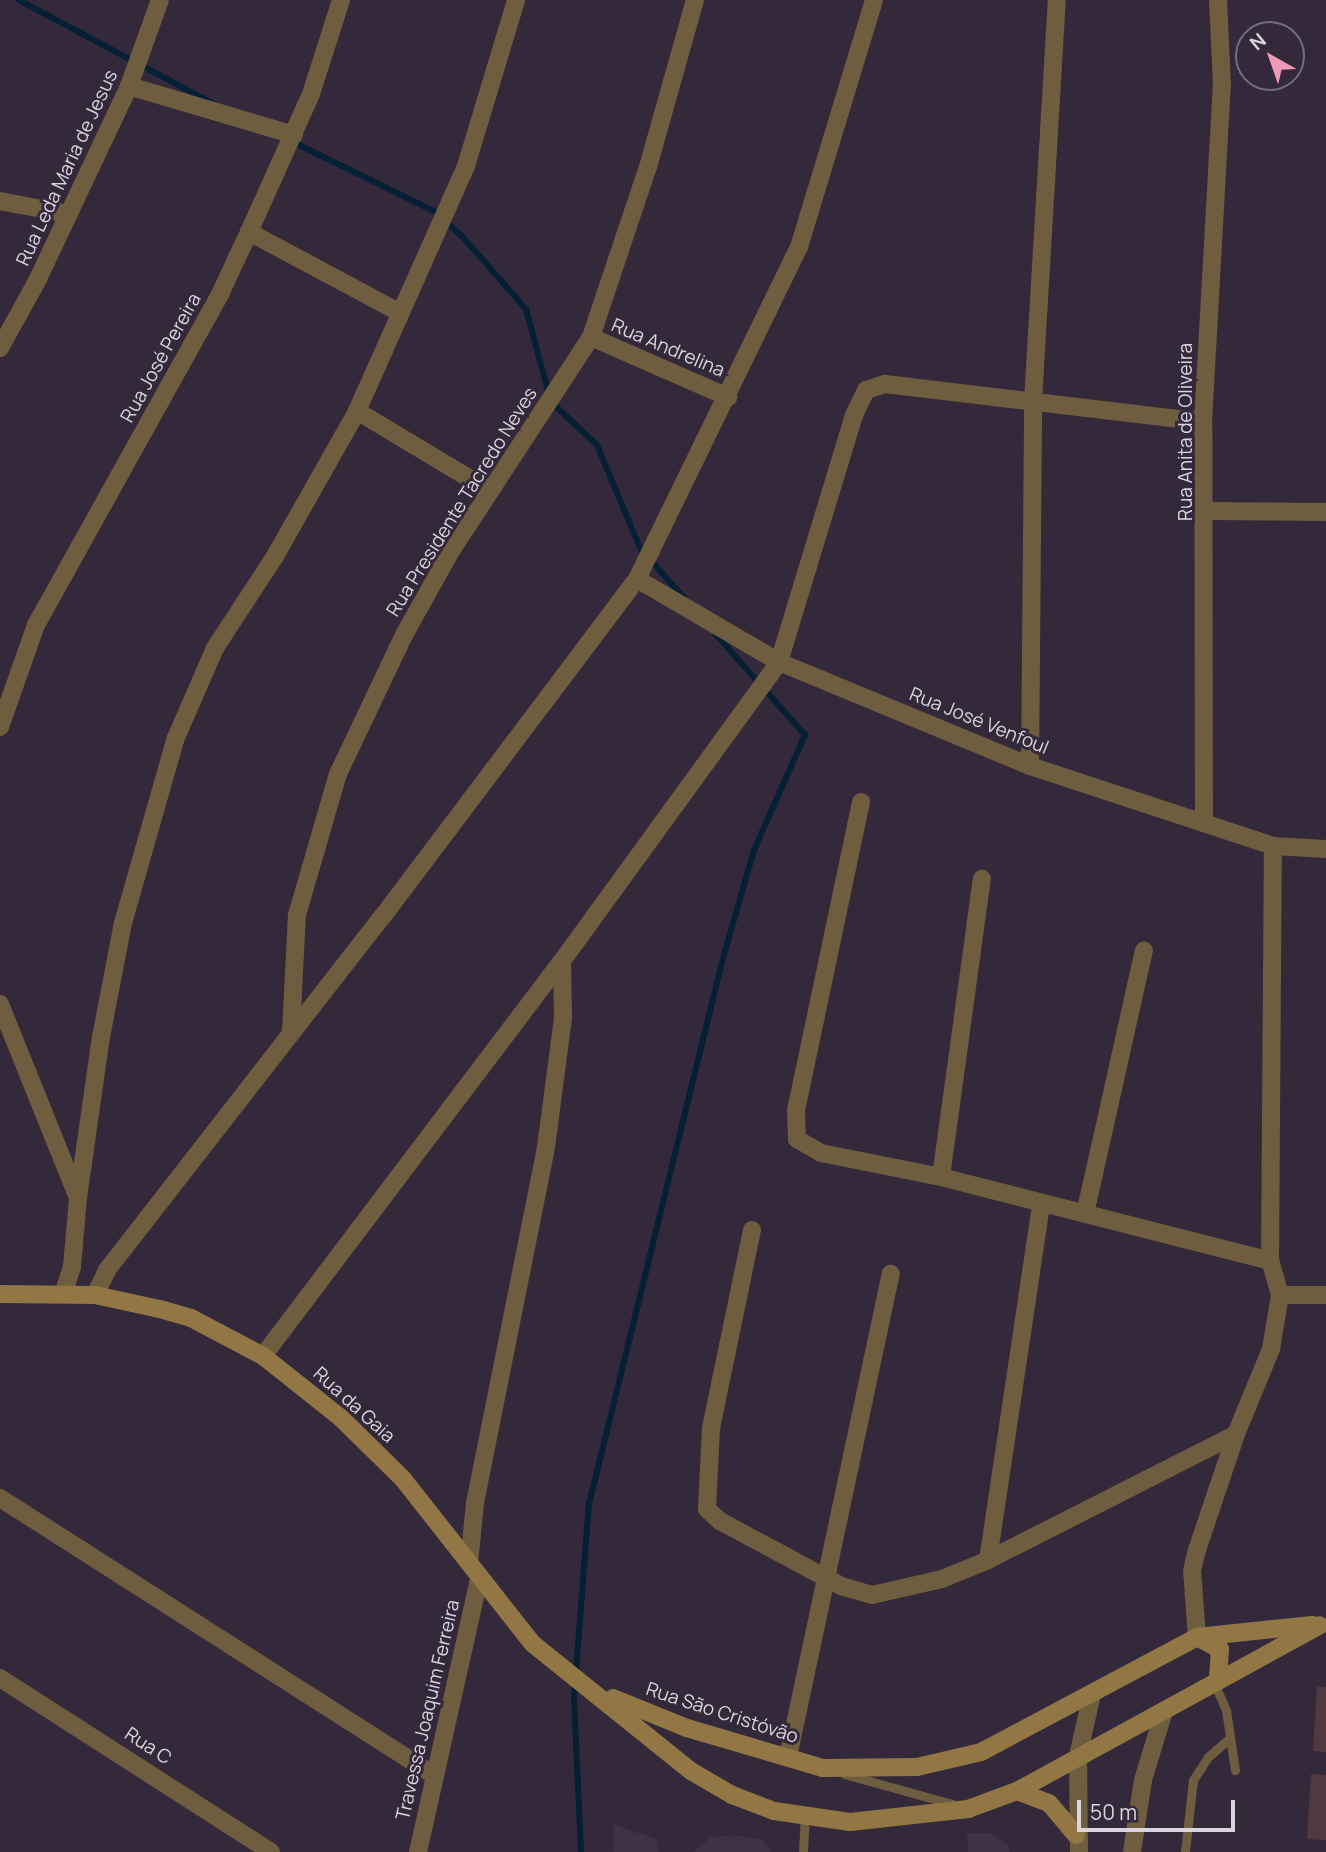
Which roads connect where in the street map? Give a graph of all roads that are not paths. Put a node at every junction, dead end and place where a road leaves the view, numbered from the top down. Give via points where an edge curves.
1 (160, 0) edge
2 (341, 0) edge
3 (516, 0) edge
4 (695, 0) edge
5 (874, 0) edge
6 (1057, 0) edge
7 (1218, 0) edge
8 (129, 86) junction
9 (294, 135) junction
10 (0, 201) edge
11 (69, 214) junction
12 (249, 232) junction
13 (399, 312) junction
14 (591, 337) junction
15 (0, 348) edge
16 (728, 397) junction
17 (1033, 401) junction
18 (358, 411) junction
19 (1203, 422) junction
20 (490, 491) junction
21 (1206, 511) junction
22 (1326, 512) edge
23 (637, 579) junction
24 (779, 662) junction
25 (0, 727) edge
26 (1030, 766) junction
27 (861, 802) dead end
28 (1204, 822) junction
29 (1273, 846) junction
30 (1326, 849) edge
31 (982, 878) dead end
32 (1144, 951) dead end
33 (562, 961) junction
34 (0, 1004) edge
35 (291, 1032) junction
36 (941, 1177) junction
37 (78, 1198) junction
38 (1041, 1205) junction
39 (1085, 1214) junction
40 (752, 1230) dead end
41 (1270, 1261) junction
42 (891, 1274) dead end
43 (0, 1294) edge
44 (63, 1294) junction
45 (95, 1295) junction
46 (1280, 1295) junction
47 (1326, 1296) edge
48 (263, 1356) junction
49 (1236, 1433) junction
50 (0, 1498) edge
51 (988, 1560) junction
52 (474, 1570) junction
53 (828, 1577) junction
54 (1323, 1625) edge
55 (1197, 1637) junction
56 (0, 1678) edge
57 (1216, 1682) junction
58 (597, 1692) junction
59 (1092, 1694) junction
60 (1164, 1710) junction
61 (687, 1728) junction
62 (1230, 1738) junction
63 (669, 1754) junction
64 (1078, 1756) junction
65 (789, 1757) junction
66 (822, 1768) junction
67 (1235, 1770) dead end
68 (432, 1774) junction
69 (1017, 1791) junction
70 (968, 1809) junction
71 (805, 1818) junction
72 (1078, 1843) edge
73 (1185, 1851) edge
74 (271, 1852) edge
75 (418, 1852) edge
76 (803, 1852) edge
77 (1132, 1852) edge

1 - 8 street, Rua Leda Maria de Jesus
2 - 9 street, Rua José Pereira
3 - 13 street via 466,166
4 - 14 street, Rua Presidente Tacredo Neves via 648,167
5 - 16 street via 799,247
6 - 17 street
7 - 19 street, Rua Anita de Oliveira via 1222,85
8 - 9 street
8 - 11 street, Rua Leda Maria de Jesus
9 - 12 street, Rua José Pereira
10 - 11 street
11 - 15 street, Rua Leda Maria de Jesus
12 - 13 street
12 - 25 street, Rua José Pereira via 208,315 36,625
13 - 18 street
14 - 16 street, Rua Andrelina
14 - 20 street, Rua Presidente Tacredo Neves
16 - 23 street
17 - 19 street
17 - 24 street via 885,384 866,390 854,415
17 - 26 street
18 - 20 street
18 - 37 street via 274,558 215,648 175,740 123,923
19 - 21 street, Rua Anita de Oliveira
20 - 35 street, Rua Presidente Tacredo Neves via 404,635 338,774 297,915
21 - 22 street
21 - 28 street, Rua Anita de Oliveira
23 - 24 street, Rua José Venfoul
23 - 35 street
24 - 26 street, Rua José Venfoul
24 - 33 street
26 - 28 street, Rua José Venfoul
27 - 36 street via 796,1111 797,1139 821,1153
28 - 29 street, Rua José Venfoul
29 - 30 street, Rua José Venfoul
29 - 41 street
31 - 36 street
32 - 39 street
33 - 48 street
33 - 52 street, Travessa Joaquim Ferreira via 563,1018 545,1147 475,1503
34 - 37 street
35 - 45 street via 107,1270
36 - 38 street
37 - 44 street via 72,1267
38 - 39 street
38 - 51 street
39 - 41 street
40 - 53 street via 711,1428 707,1509 720,1521
41 - 46 street
42 - 53 street
43 - 44 main road, Rua da Gaia
44 - 45 main road, Rua da Gaia
45 - 48 main road, Rua da Gaia via 191,1318
46 - 47 street
46 - 49 street via 1271,1349
48 - 52 main road, Rua da Gaia via 341,1418 386,1462
49 - 51 street
49 - 55 street via 1192,1571
50 - 68 street
51 - 53 street via 917,1587 872,1595
52 - 58 main road, Rua da Gaia via 533,1644
52 - 68 street, Travessa Joaquim Ferreira
53 - 65 street
54 - 55 main road, Rua São Cristóvão
54 - 57 main road, Rua São Cristóvão
55 - 57 main road via 1220,1649
55 - 59 main road, Rua São Cristóvão
56 - 74 street, Rua C
57 - 60 main road, Rua São Cristóvão
57 - 62 lane
58 - 61 main road, Rua São Cristóvão
58 - 63 main road, Rua São Cristóvão
59 - 64 street
59 - 66 main road, Rua São Cristóvão via 981,1752 947,1762 892,1769
60 - 64 main road, Rua São Cristóvão
60 - 77 street via 1143,1780
61 - 63 main road via 669,1737
61 - 65 main road, Rua São Cristóvão
62 - 67 lane
62 - 73 lane via 1208,1757 1193,1780
63 - 71 main road, Rua São Cristóvão via 732,1795
64 - 69 main road, Rua São Cristóvão
64 - 72 street
65 - 66 main road, Rua São Cristóvão
66 - 70 lane
68 - 75 street, Travessa Joaquim Ferreira
69 - 70 main road, Rua São Cristóvão
69 - 72 main road via 1049,1803
70 - 71 main road, Rua São Cristóvão via 850,1822
71 - 76 lane

